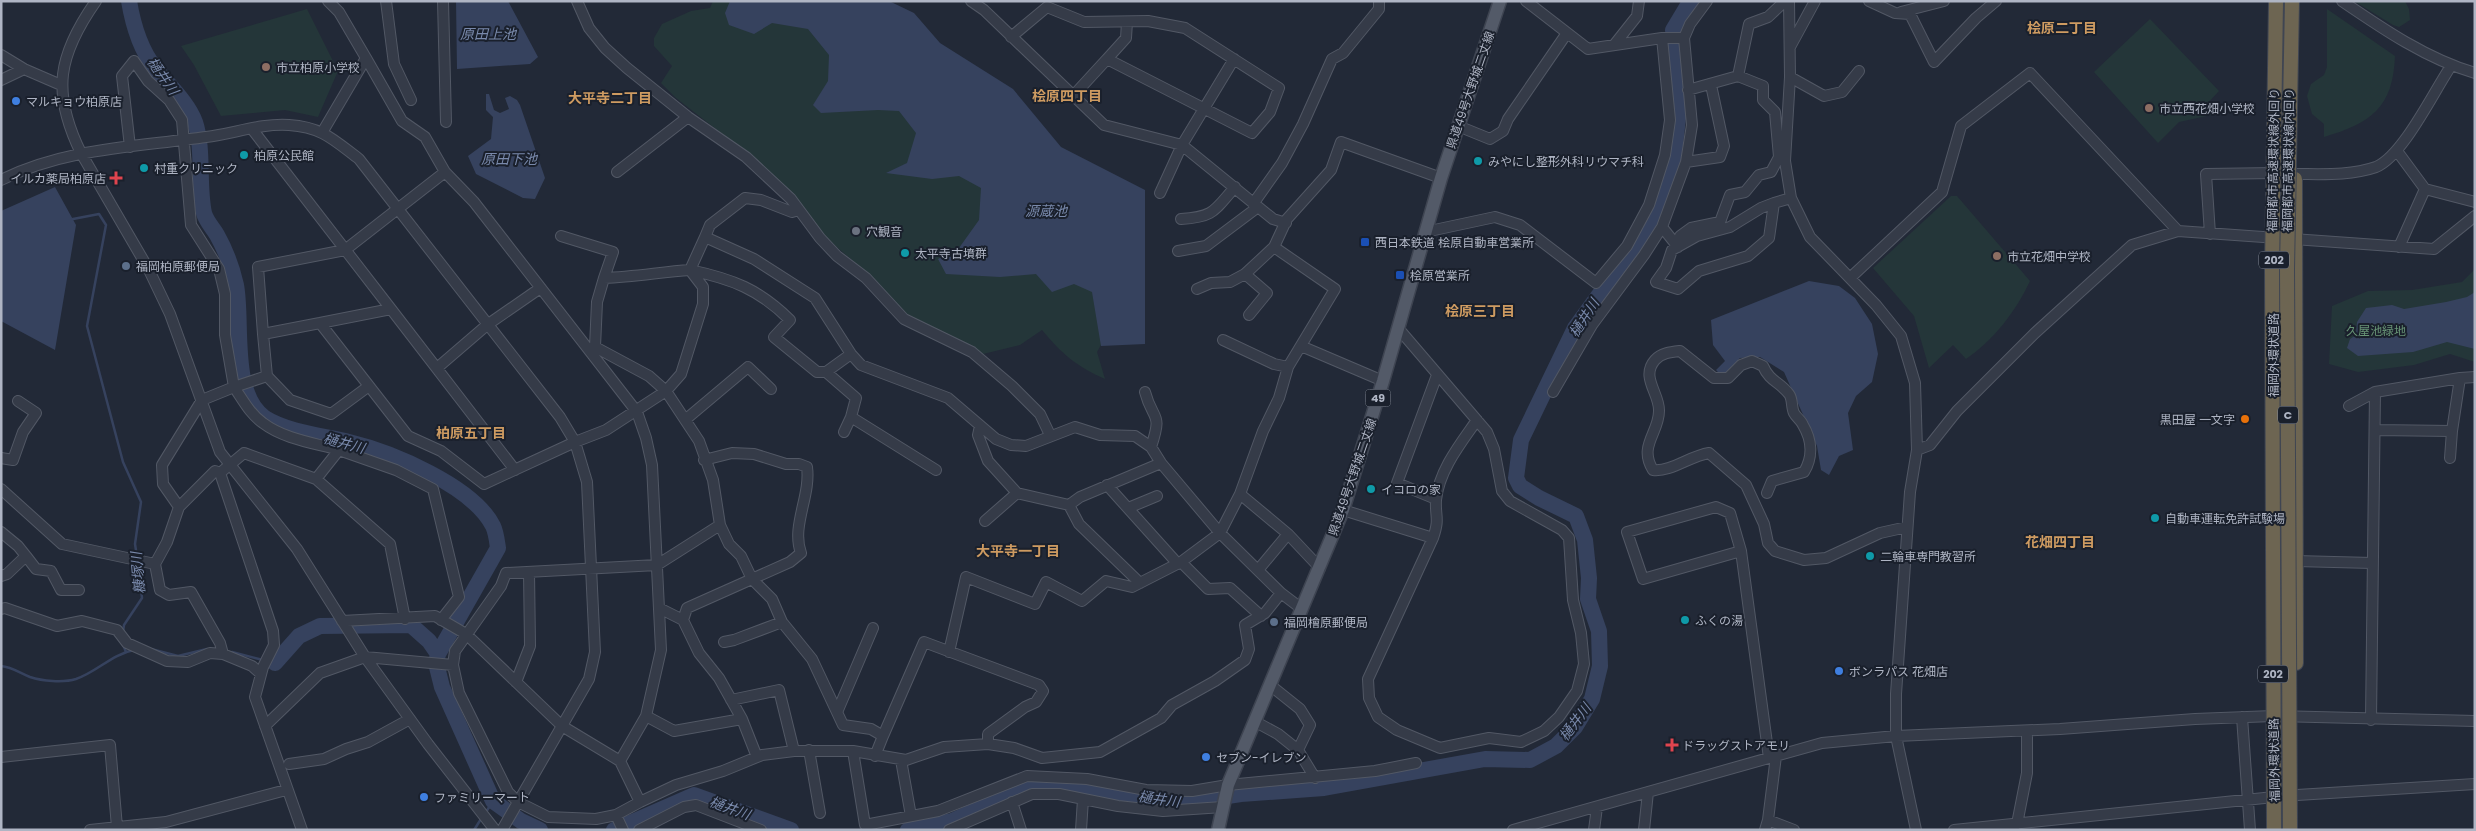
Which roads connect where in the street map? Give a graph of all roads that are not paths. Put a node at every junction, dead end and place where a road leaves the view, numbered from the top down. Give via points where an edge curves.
1 (96, 1) edge
2 (328, 1) edge
3 (386, 1) edge
4 (443, 1) edge
5 (577, 1) edge
6 (971, 1) edge
7 (1379, 1) edge
8 (1500, 1) edge
9 (1526, 1) edge
10 (1639, 1) edge
11 (1707, 1) edge
12 (1785, 1) edge
13 (1789, 1) edge
14 (1815, 1) edge
15 (1869, 1) edge
16 (1944, 1) edge
17 (1996, 1) edge
18 (2276, 1) edge
19 (2292, 1) edge
20 (2298, 1) edge
21 (2342, 1) edge
22 (1895, 13) junction
23 (1127, 22) junction
24 (1567, 33) junction
25 (1681, 37) junction
26 (1011, 38) junction
27 (1664, 38) junction
28 (1614, 45) junction
29 (1790, 48) junction
30 (1, 55) edge
31 (366, 58) junction
32 (1107, 59) junction
33 (1234, 59) junction
34 (2451, 66) junction
35 (24, 68) junction
36 (1859, 70) dead end
37 (2475, 73) edge
38 (1738, 76) junction
39 (1790, 77) junction
40 (1, 80) edge
41 (1712, 85) junction
42 (61, 86) junction
43 (1688, 90) junction
44 (1073, 96) junction
45 (411, 100) dead end
46 (1206, 108) junction
47 (688, 117) junction
48 (446, 122) dead end
49 (1458, 126) junction
50 (252, 128) junction
51 (323, 132) junction
52 (187, 140) junction
53 (1182, 145) junction
54 (130, 147) junction
55 (2397, 151) junction
56 (81, 153) junction
57 (1686, 162) junction
58 (445, 172) junction
59 (617, 172) dead end
60 (2275, 174) junction
61 (2295, 174) junction
62 (1441, 178) junction
63 (1, 180) edge
64 (1235, 187) junction
65 (2425, 189) junction
66 (1160, 193) dead end
67 (1791, 198) junction
68 (2475, 202) edge
69 (1774, 203) junction
70 (1256, 206) junction
71 (397, 208) junction
72 (800, 210) junction
73 (2475, 216) edge
74 (1181, 219) dead end
75 (1286, 223) junction
76 (1662, 227) junction
77 (2178, 231) junction
78 (1425, 232) junction
79 (2210, 234) junction
80 (562, 236) dead end
81 (706, 237) junction
82 (2274, 238) junction
83 (2296, 238) junction
84 (1679, 241) junction
85 (1274, 247) junction
86 (2399, 247) junction
87 (345, 250) junction
88 (1178, 251) dead end
89 (690, 270) junction
90 (1245, 274) junction
91 (604, 278) junction
92 (1850, 278) junction
93 (539, 289) junction
94 (1197, 289) dead end
95 (391, 309) junction
96 (1249, 315) dead end
97 (320, 323) junction
98 (487, 326) junction
99 (1398, 328) junction
100 (263, 334) junction
101 (1223, 340) dead end
102 (1300, 346) junction
103 (851, 354) junction
104 (1288, 367) junction
105 (437, 368) junction
106 (826, 372) junction
107 (1437, 375) junction
108 (267, 376) junction
109 (2475, 376) edge
110 (2460, 378) junction
111 (1383, 381) junction
112 (237, 386) junction
113 (369, 386) junction
114 (771, 390) dead end
115 (666, 391) junction
116 (1145, 392) dead end
117 (1553, 392) dead end
118 (2375, 392) junction
119 (202, 400) junction
120 (18, 401) dead end
121 (2349, 406) dead end
122 (637, 412) junction
123 (852, 417) junction
124 (685, 420) junction
125 (1477, 420) junction
126 (980, 426) junction
127 (2375, 430) junction
128 (2452, 431) junction
129 (844, 432) dead end
130 (1050, 435) junction
131 (2273, 440) junction
132 (575, 442) junction
133 (1151, 447) junction
134 (339, 450) junction
135 (1917, 450) junction
136 (1, 458) edge
137 (2450, 458) dead end
138 (704, 460) junction
139 (1161, 462) junction
140 (230, 464) junction
141 (515, 470) junction
142 (936, 470) dead end
143 (220, 473) junction
144 (316, 479) junction
145 (1107, 485) junction
146 (1, 489) edge
147 (1017, 493) junction
148 (1767, 493) dead end
149 (1240, 494) junction
150 (1156, 496) dead end
151 (1436, 499) junction
152 (1069, 505) junction
153 (179, 508) junction
154 (1128, 508) junction
155 (2273, 508) junction
156 (2296, 508) junction
157 (1342, 510) junction
158 (986, 521) dead end
159 (720, 525) junction
160 (1906, 526) junction
161 (1, 532) edge
162 (1220, 533) junction
163 (1288, 534) junction
164 (1433, 538) junction
165 (1740, 551) junction
166 (26, 556) junction
167 (2296, 561) junction
168 (1179, 563) junction
169 (2372, 563) junction
170 (155, 564) junction
171 (657, 565) junction
172 (591, 568) junction
173 (1320, 568) junction
174 (1258, 570) junction
175 (529, 572) junction
176 (3, 573) edge
177 (752, 578) junction
178 (1140, 583) junction
179 (79, 590) dead end
180 (1281, 593) junction
181 (659, 608) junction
182 (1302, 609) junction
183 (1, 610) edge
184 (1261, 616) junction
185 (405, 619) junction
186 (683, 620) junction
187 (443, 622) junction
188 (782, 622) junction
189 (343, 623) junction
190 (873, 628) dead end
191 (463, 633) junction
192 (724, 642) dead end
193 (949, 652) junction
194 (223, 654) junction
195 (365, 657) junction
196 (450, 664) junction
197 (262, 670) junction
198 (516, 682) junction
199 (1270, 685) junction
200 (731, 700) junction
201 (838, 710) junction
202 (646, 716) junction
203 (2273, 716) junction
204 (2242, 717) junction
205 (2296, 717) junction
206 (410, 719) junction
207 (742, 719) junction
208 (2371, 720) junction
209 (1254, 721) junction
210 (2475, 722) edge
211 (265, 726) junction
212 (562, 726) junction
213 (2026, 731) junction
214 (883, 736) junction
215 (1896, 736) junction
216 (988, 744) junction
217 (809, 750) junction
218 (1298, 750) junction
219 (794, 751) junction
220 (853, 751) junction
221 (875, 756) junction
222 (1, 757) edge
223 (757, 757) junction
224 (1772, 757) junction
225 (901, 760) junction
226 (620, 761) junction
227 (1416, 763) dead end
228 (289, 764) dead end
229 (1315, 778) junction
230 (2475, 784) edge
231 (1228, 785) junction
232 (286, 790) junction
233 (1648, 792) junction
234 (2274, 796) junction
235 (2296, 796) junction
236 (1083, 799) junction
237 (2247, 800) junction
238 (640, 802) junction
239 (1012, 802) junction
240 (517, 804) junction
241 (1223, 807) junction
242 (1597, 807) junction
243 (820, 813) dead end
244 (616, 815) junction
245 (911, 816) junction
246 (731, 818) junction
247 (2017, 824) junction
248 (1767, 825) edge
249 (117, 827) junction
250 (956, 828) edge
251 (500, 829) edge
252 (90, 830) edge
253 (302, 830) edge
254 (624, 830) edge
255 (639, 830) edge
256 (728, 830) edge
257 (761, 830) edge
258 (1021, 830) edge
259 (1081, 830) edge
260 (1218, 830) edge
261 (1513, 830) edge
262 (1594, 830) edge
263 (1644, 830) edge
264 (1794, 830) edge
265 (1916, 830) edge
266 (1954, 830) edge
267 (2250, 830) edge
268 (2275, 830) edge
269 (2290, 830) edge
270 (2297, 830) edge

1 - 42 street via 78,26 68,48
2 - 31 street via 339,12
3 - 45 street via 394,64
4 - 48 street
5 - 47 street via 589,28 605,48
6 - 26 street
7 - 70 street via 1379,8 1343,53 1332,59 1304,124
8 - 49 main road, 県道49号大野城二丈線 / 49
9 - 24 street
10 - 28 street via 1637,16
11 - 25 street
12 - 38 street via 1768,17 1749,24
13 - 29 street
14 - 29 street
15 - 22 street
16 - 22 street
17 - 22 street via 1934,62 1910,14
18 - 60 highway, 福岡外環状道路 / 202 via 2272,72
18 - 131 highway, 福岡都市高速環状線外回り / C, bridge
19 - 269 highway, 福岡都市高速環状線内回り / C, bridge via 2287,270
20 - 61 highway, 福岡外環状道路 / 202
21 - 34 street
23 - 26 street via 1084,22 1047,7
23 - 32 street via 1126,38
23 - 33 street via 1148,21 1185,28
24 - 28 street via 1588,49
24 - 49 street via 1503,131 1490,139
25 - 27 street
25 - 43 street
26 - 44 street
27 - 28 street
27 - 78 street via 1670,120 1665,155 1649,205 1627,246 1596,283 1520,224 1495,216
29 - 39 street
30 - 35 street
31 - 51 street
31 - 58 street via 402,121 425,137
32 - 44 street
32 - 46 street
33 - 46 street
33 - 46 street via 1280,88 1270,112 1252,133
34 - 37 street
34 - 55 street
35 - 40 street
35 - 42 street
36 - 39 street via 1842,92 1824,96
38 - 41 street
38 - 84 street via 1764,86 1763,100 1775,112 1779,157 1771,172 1759,175 1745,192 1730,195 1720,222 1691,228
39 - 67 street via 1785,162
41 - 43 street
41 - 57 street via 1724,146 1720,158
42 - 56 street via 73,137
43 - 57 street via 1692,126
44 - 53 street via 1104,125
46 - 53 street
47 - 59 street
47 - 72 street via 746,157
49 - 62 main road, 県道49号大野城二丈線 / 49
50 - 51 street via 288,125
50 - 52 street
50 - 87 street
51 - 71 street via 359,159
52 - 54 street
52 - 54 street via 182,120 169,100 148,82 134,61 122,76
52 - 112 street via 191,225 219,269 225,294 225,335
53 - 64 street
53 - 66 street
54 - 56 street
55 - 61 street via 2377,166 2348,173
55 - 65 street
56 - 63 street via 16,172
56 - 119 street via 153,278
57 - 76 street
58 - 71 street
58 - 93 street via 474,202
60 - 79 street via 2206,174
60 - 82 highway, 福岡外環状道路 / 202
61 - 83 highway, 福岡外環状道路 / 202
62 - 75 street via 1341,142 1331,170
62 - 78 main road, 県道49号大野城二丈線 / 49
64 - 70 street
64 - 74 street via 1214,211 1202,218
65 - 68 street
65 - 86 street
67 - 69 street
67 - 92 street via 1810,237
69 - 84 street via 1730,227
69 - 84 street via 1769,238 1748,256 1699,272 1678,289 1656,282
70 - 75 street via 1273,219
70 - 88 street via 1206,246
71 - 87 street
71 - 98 street
72 - 81 street via 792,212 761,200 745,198 710,225
72 - 130 street via 837,256 866,278 904,319 972,352 1040,414
73 - 86 street via 2434,249
75 - 85 street
76 - 84 street
76 - 117 street via 1592,325
77 - 79 street
77 - 92 street via 2030,73 1961,126 1942,192
77 - 135 street via 2132,245 2035,333 1957,411 1930,445
78 - 99 main road, 県道49号大野城二丈線 / 49
79 - 82 street
80 - 91 street via 613,252
81 - 89 street
81 - 103 street via 754,259 815,298
82 - 83 street
82 - 131 highway, 福岡外環状道路 / 202
83 - 86 street
83 - 156 highway, 福岡外環状道路 / 202
85 - 90 street
85 - 102 street via 1335,289
87 - 95 street
87 - 100 street via 258,267
89 - 91 street
89 - 106 street via 725,278 758,293 779,308 790,320 774,337 817,372
89 - 115 street via 703,287 703,304 681,374
90 - 94 street via 1230,282 1211,283
90 - 96 street via 1267,293
91 - 115 street via 597,302 595,347 649,376
92 - 135 street via 1901,336 1916,382
93 - 98 street
93 - 122 street
95 - 97 street
95 - 105 street
97 - 100 street
97 - 113 street
98 - 105 street
98 - 132 street via 560,418
99 - 107 street
99 - 111 main road, 県道49号大野城二丈線 / 49
100 - 108 street
101 - 104 street via 1274,364
102 - 104 street
102 - 111 street
103 - 106 street
103 - 126 street via 861,365 948,398
104 - 149 street via 1279,398
105 - 141 street
106 - 123 street via 856,398
107 - 125 street
107 - 151 street via 1397,483
108 - 112 street
108 - 113 street via 290,400 331,414
109 - 110 street
110 - 118 street
110 - 128 street
111 - 157 main road, 県道49号大野城二丈線 / 49
112 - 119 street
112 - 134 street via 250,411 264,424 288,436
113 - 141 street via 408,436 442,450 484,484
114 - 124 street via 748,367
115 - 122 street
115 - 124 street
116 - 133 street via 1156,413 1158,425
118 - 121 street
118 - 127 street
119 - 140 street via 220,452
119 - 153 street via 162,465 163,484
120 - 136 street via 36,413 22,432 13,460
122 - 132 street via 606,430
122 - 171 street via 652,465
123 - 129 street
123 - 142 street
124 - 138 street via 699,441
125 - 151 street via 1447,465
125 - 164 street via 1494,449 1502,490 1510,501 1562,530 1569,538 1573,600 1584,664 1577,691 1559,717 1544,730 1521,742 1489,738 1440,748 1397,730 1378,717 1369,698 1368,679
126 - 130 street via 996,439 1011,445 1026,446
126 - 147 street via 978,435 988,461
127 - 128 street
127 - 169 street
128 - 137 street
130 - 133 street via 1075,427 1100,434 1135,436
131 - 155 highway, 福岡外環状道路 / 202
131 - 268 highway, 福岡都市高速環状線外回り / C, bridge
132 - 141 street
132 - 172 street via 587,482
133 - 139 street
134 - 144 street
134 - 187 street via 396,470 433,489 459,597
135 - 160 street
138 - 159 street via 712,480
138 - 177 street via 732,453 754,454 807,467 809,481 797,541 801,553 790,562
139 - 145 street
139 - 162 street
140 - 143 street
140 - 144 street via 244,454
140 - 189 street via 297,549
143 - 153 street via 216,471
143 - 197 street via 273,631 274,645
144 - 185 street via 390,544
145 - 152 street
145 - 154 street
146 - 170 street via 62,544
147 - 152 street
147 - 158 street
148 - 160 street via 1772,481 1804,472 1811,460 1810,441 1794,414 1790,396 1768,377 1763,366 1752,360 1741,365 1728,378 1714,378 1680,351 1664,354 1654,361 1649,376 1652,390 1659,400 1660,413 1649,441 1648,462 1653,470 1662,471 1696,455 1708,453 1746,485 1764,524 1768,543 1775,551 1804,560 1826,558 1880,533
149 - 162 street
149 - 163 street
150 - 154 street
151 - 164 street via 1439,522
152 - 178 street via 1079,524
153 - 170 street
154 - 168 street
155 - 156 street
155 - 203 highway, 福岡外環状道路 / 202
156 - 167 highway, 福岡外環状道路 / 202
157 - 164 street
157 - 173 main road, 県道49号大野城二丈線 / 49
159 - 171 street
159 - 177 street
160 - 215 street
161 - 166 street
162 - 168 street
162 - 174 street
163 - 173 street
163 - 174 street
165 - 165 street via 1730,513 1716,507 1628,532 1643,579
165 - 224 street
166 - 176 street
166 - 179 street via 36,569 51,571 61,590
167 - 169 street
167 - 205 highway, 福岡外環状道路 / 202
168 - 178 street
168 - 184 street via 1208,589 1230,588
169 - 208 street
170 - 194 street via 160,590 170,595 191,592
171 - 172 street
171 - 181 street
172 - 175 street
172 - 212 street via 595,652 589,679
173 - 182 main road, 県道49号大野城二丈線 / 49
174 - 180 street
175 - 191 street via 506,573 501,586
175 - 198 street via 530,646
177 - 186 street via 687,608
177 - 188 street via 772,599
178 - 193 street via 1132,587 1106,581 1082,601 1046,582 1035,604 966,577
180 - 182 street
180 - 184 street
181 - 186 street
181 - 202 street via 661,650
182 - 199 main road, 県道49号大野城二丈線 / 49
183 - 194 street via 5,608 57,626 82,621 117,630 128,643 167,661 188,662 210,652
184 - 216 street via 1245,625 1248,649 1244,660 1172,705 1161,718 1100,752 1042,758 1014,748
185 - 187 street via 434,616
185 - 189 street
186 - 200 street via 699,653
187 - 191 street
188 - 192 street
188 - 201 street via 812,659
189 - 195 street
190 - 201 street
191 - 196 street
191 - 198 street
193 - 214 street via 924,642
193 - 216 street via 1039,685 1043,691 1036,702 988,734
194 - 197 street
195 - 196 street
195 - 206 street
195 - 211 street via 320,673
196 - 240 street via 459,693 497,774
197 - 211 street via 255,696
198 - 212 street
199 - 209 main road, 県道49号大野城二丈線 / 49
199 - 218 street via 1300,709 1310,725
200 - 207 street
200 - 219 street via 779,690
201 - 214 street via 843,725 871,729
202 - 207 street via 674,731
202 - 226 street
203 - 204 street
203 - 205 street
203 - 234 highway, 福岡外環状道路 / 202
204 - 213 street
204 - 237 street
205 - 208 street
205 - 235 highway, 福岡外環状道路 / 202
206 - 228 street via 368,742 324,759
206 - 251 street
207 - 223 street
208 - 210 street
209 - 218 street
209 - 231 main road, 県道49号大野城二丈線 / 49
211 - 232 street
212 - 226 street
212 - 240 street
213 - 215 street
213 - 247 street via 2027,773
214 - 221 street
215 - 224 street via 1822,743
215 - 265 street
216 - 225 street via 944,748
217 - 219 street
217 - 220 street
217 - 243 street
218 - 229 street
219 - 223 street
220 - 221 street
220 - 245 street via 865,825
221 - 225 street
222 - 249 street via 110,745
223 - 238 street via 676,785
224 - 233 street
224 - 248 street
225 - 245 street
226 - 238 street
227 - 229 street
229 - 231 street
230 - 235 street
231 - 241 main road, 県道49号大野城二丈線 / 49
231 - 245 street via 1192,791 1146,790 1087,779 1027,776 938,811
232 - 249 street via 166,822
232 - 253 street
233 - 242 street
233 - 263 street
234 - 237 street
234 - 268 highway, 福岡外環状道路 / 202
235 - 270 highway, 福岡外環状道路 / 202
236 - 239 street via 1059,794 1032,794
236 - 241 street via 1163,811
236 - 259 street
237 - 247 street
237 - 267 street
238 - 244 street
239 - 250 street
239 - 258 street
240 - 244 street via 548,817 596,819
240 - 251 street
241 - 260 main road, 県道49号大野城二丈線 / 49
242 - 261 street
242 - 262 street
244 - 254 street
246 - 255 street via 696,805 684,807
246 - 256 street
246 - 257 street
247 - 266 street
248 - 264 street
249 - 252 street

